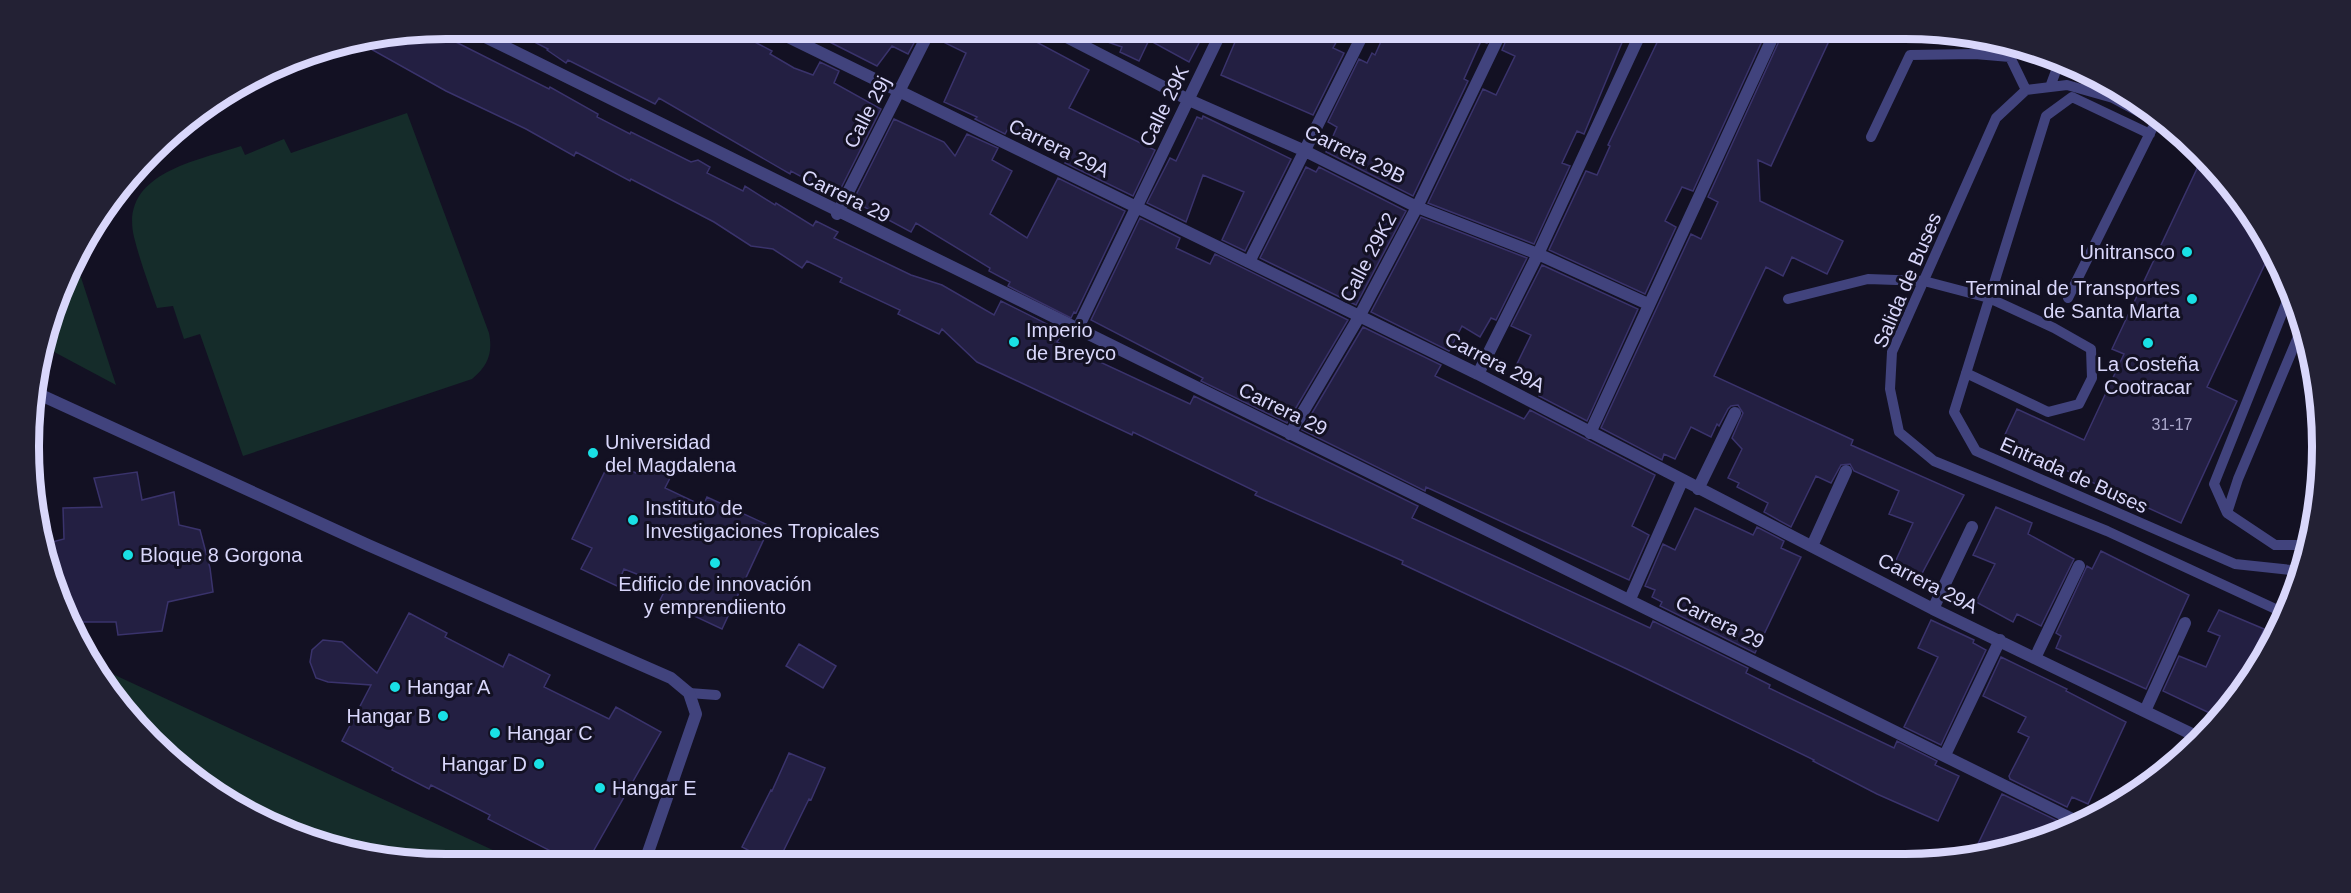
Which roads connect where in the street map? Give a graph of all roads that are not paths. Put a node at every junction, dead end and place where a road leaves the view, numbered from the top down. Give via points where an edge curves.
1 (488, 39) edge
2 (792, 39) edge
3 (926, 39) edge
4 (1080, 39) edge
5 (1218, 39) edge
6 (1361, 39) edge
7 (1498, 39) edge
8 (1638, 39) edge
9 (1772, 39) edge
10 (2011, 53) edge
11 (2010, 57) junction
12 (2057, 69) edge
13 (2050, 87) junction
14 (2026, 90) junction
15 (899, 92) junction
16 (1189, 100) junction
17 (2119, 101) edge
18 (2155, 125) edge
19 (2150, 135) junction
20 (1871, 137) dead end
21 (1305, 151) junction
22 (1137, 207) junction
23 (1417, 207) junction
24 (837, 214) junction
25 (1538, 254) junction
26 (1249, 262) junction
27 (1924, 281) junction
28 (1989, 298) junction
29 (2067, 298) dead end
30 (1788, 299) dead end
31 (1648, 304) junction
32 (2286, 304) edge
33 (1359, 317) junction
34 (1077, 330) junction
35 (2297, 339) edge
36 (1478, 374) junction
37 (1966, 374) junction
38 (42, 395) edge
39 (1736, 413) dead end
40 (1590, 433) junction
41 (1290, 434) junction
42 (1846, 471) dead end
43 (1682, 481) junction
44 (1698, 489) junction
45 (2227, 513) junction
46 (1972, 527) dead end
47 (2300, 544) edge
48 (1812, 546) junction
49 (2079, 566) dead end
50 (2292, 570) edge
51 (1630, 599) junction
52 (1933, 609) junction
53 (2278, 610) edge
54 (2185, 623) dead end
55 (2000, 640) junction
56 (2034, 658) junction
57 (689, 693) junction
58 (716, 695) dead end
59 (2145, 711) junction
60 (2193, 735) edge
61 (1945, 755) junction
62 (2071, 818) edge
63 (647, 854) edge

1 - 24 street, Carrera 29
2 - 15 street, Carrera 29A
3 - 15 street, Calle 29j
4 - 16 street, Carrera 29B
5 - 16 street, Calle 29K
6 - 21 street
7 - 23 street, Calle 29K2
8 - 25 street
9 - 31 street
10 - 11 lane
11 - 14 lane
11 - 20 lane via 1910,55
12 - 13 lane
13 - 14 lane
13 - 17 lane via 2067,85
14 - 27 lane, Salida de Buses via 1996,118
15 - 22 street, Carrera 29A
15 - 24 street, Calle 29j
16 - 21 street, Carrera 29B
16 - 22 street, Calle 29K
18 - 19 lane
19 - 28 lane, Entrada de Buses via 2072,97 2046,116
19 - 29 lane
21 - 23 street, Carrera 29B
21 - 26 street
22 - 26 street, Carrera 29A
22 - 34 street, Calle 29K
23 - 25 street, Carrera 29B
23 - 33 street, Calle 29K2
24 - 34 street, Carrera 29
25 - 31 street, Carrera 29B
25 - 36 street
26 - 33 street, Carrera 29A
27 - 28 lane
27 - 30 lane via 1868,279
27 - 53 lane, Salida de Buses via 1892,352 1890,389 1899,432 1934,461 2107,531
28 - 37 lane, Entrada de Buses
28 - 37 lane via 2091,349 2092,378 2079,404 2048,412
31 - 40 street
32 - 45 lane via 2214,484
33 - 36 street, Carrera 29A
33 - 41 street, Calle 29K2
34 - 41 street, Carrera 29
35 - 45 lane
36 - 40 street, Carrera 29A
37 - 50 lane, Entrada de Buses via 1954,412 1976,451 2235,564
38 - 57 street via 671,678
39 - 44 street
40 - 43 street, Carrera 29A
41 - 51 street, Carrera 29
42 - 48 street
43 - 44 street, Carrera 29A
43 - 51 street
44 - 48 street, Carrera 29A
45 - 47 lane via 2275,545
46 - 52 street
48 - 52 street, Carrera 29A
49 - 56 street
51 - 61 street, Carrera 29
52 - 55 street, Carrera 29A
54 - 59 street
55 - 56 street, Carrera 29A
55 - 61 street
56 - 59 street, Carrera 29A
57 - 58 lane
57 - 63 street via 696,714
59 - 60 street, Carrera 29A
61 - 62 street, Carrera 29

